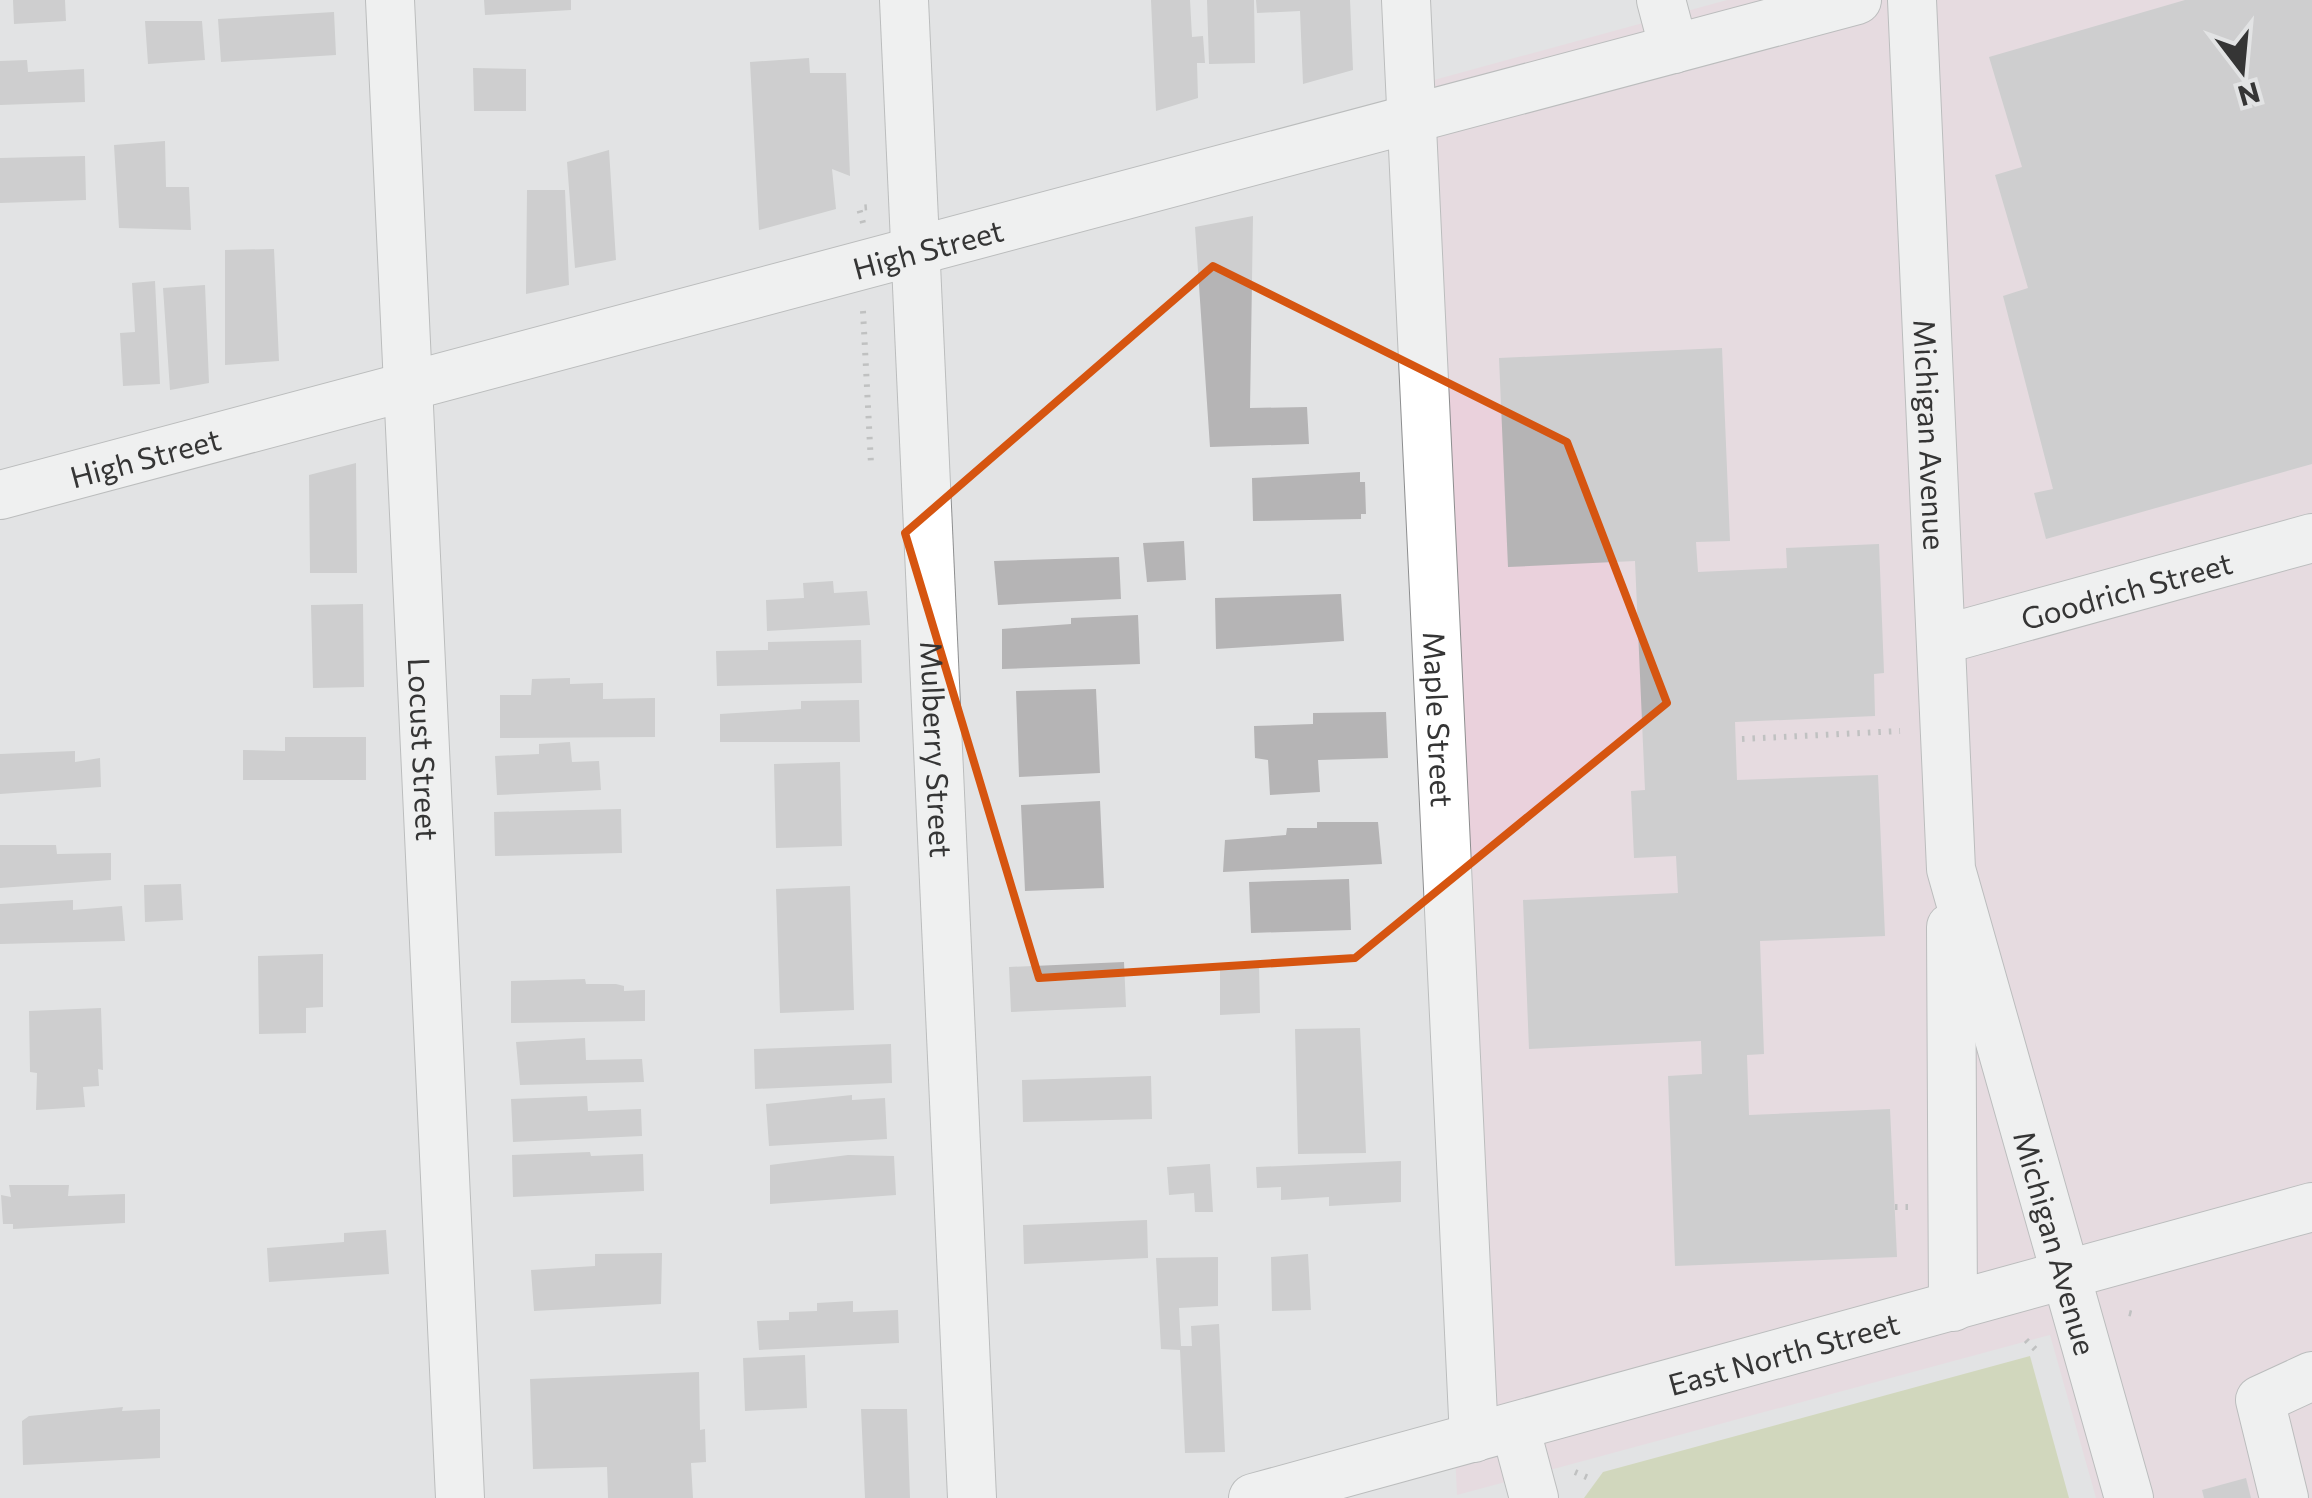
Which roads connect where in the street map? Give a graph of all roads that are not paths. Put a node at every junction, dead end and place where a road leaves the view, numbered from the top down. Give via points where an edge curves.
1 (390, 0) edge
2 (904, 0) edge
3 (1406, 0) edge
4 (1661, 0) edge
5 (1857, 0) edge
6 (1912, 0) edge
7 (1674, 48) junction
8 (1411, 119) junction
9 (916, 252) junction
10 (410, 386) junction
11 (0, 495) edge
12 (2312, 538) edge
13 (1941, 640) junction
14 (1951, 868) junction
15 (2312, 1207) edge
16 (2068, 1275) junction
17 (1952, 1307) junction
18 (2312, 1376) edge
19 (1494, 1432) junction
20 (1274, 1495) edge
21 (460, 1498) edge
22 (972, 1498) edge
23 (1534, 1498) edge
24 (2128, 1498) edge
25 (2284, 1498) edge

1 - 10 street, Locust Street
2 - 9 street, Mulberry Street
3 - 8 street, Maple Street
4 - 7 street
5 - 7 street, High Street
6 - 13 street, Michigan Avenue
7 - 8 street, High Street
8 - 9 street, High Street
8 - 19 street, Maple Street
9 - 10 street, High Street
9 - 22 street, Mulberry Street
10 - 11 street, High Street
10 - 21 street, Locust Street
12 - 13 street, Goodrich Street
13 - 14 street, Michigan Avenue
14 - 16 street, Michigan Avenue
14 - 17 street, Michigan Avenue
15 - 16 street, East North Street
16 - 17 street, East North Street
16 - 24 street, Michigan Avenue
17 - 19 street, East North Street
18 - 25 street via 2260,1400
19 - 20 street, East North Street
19 - 23 street, Maple Street

